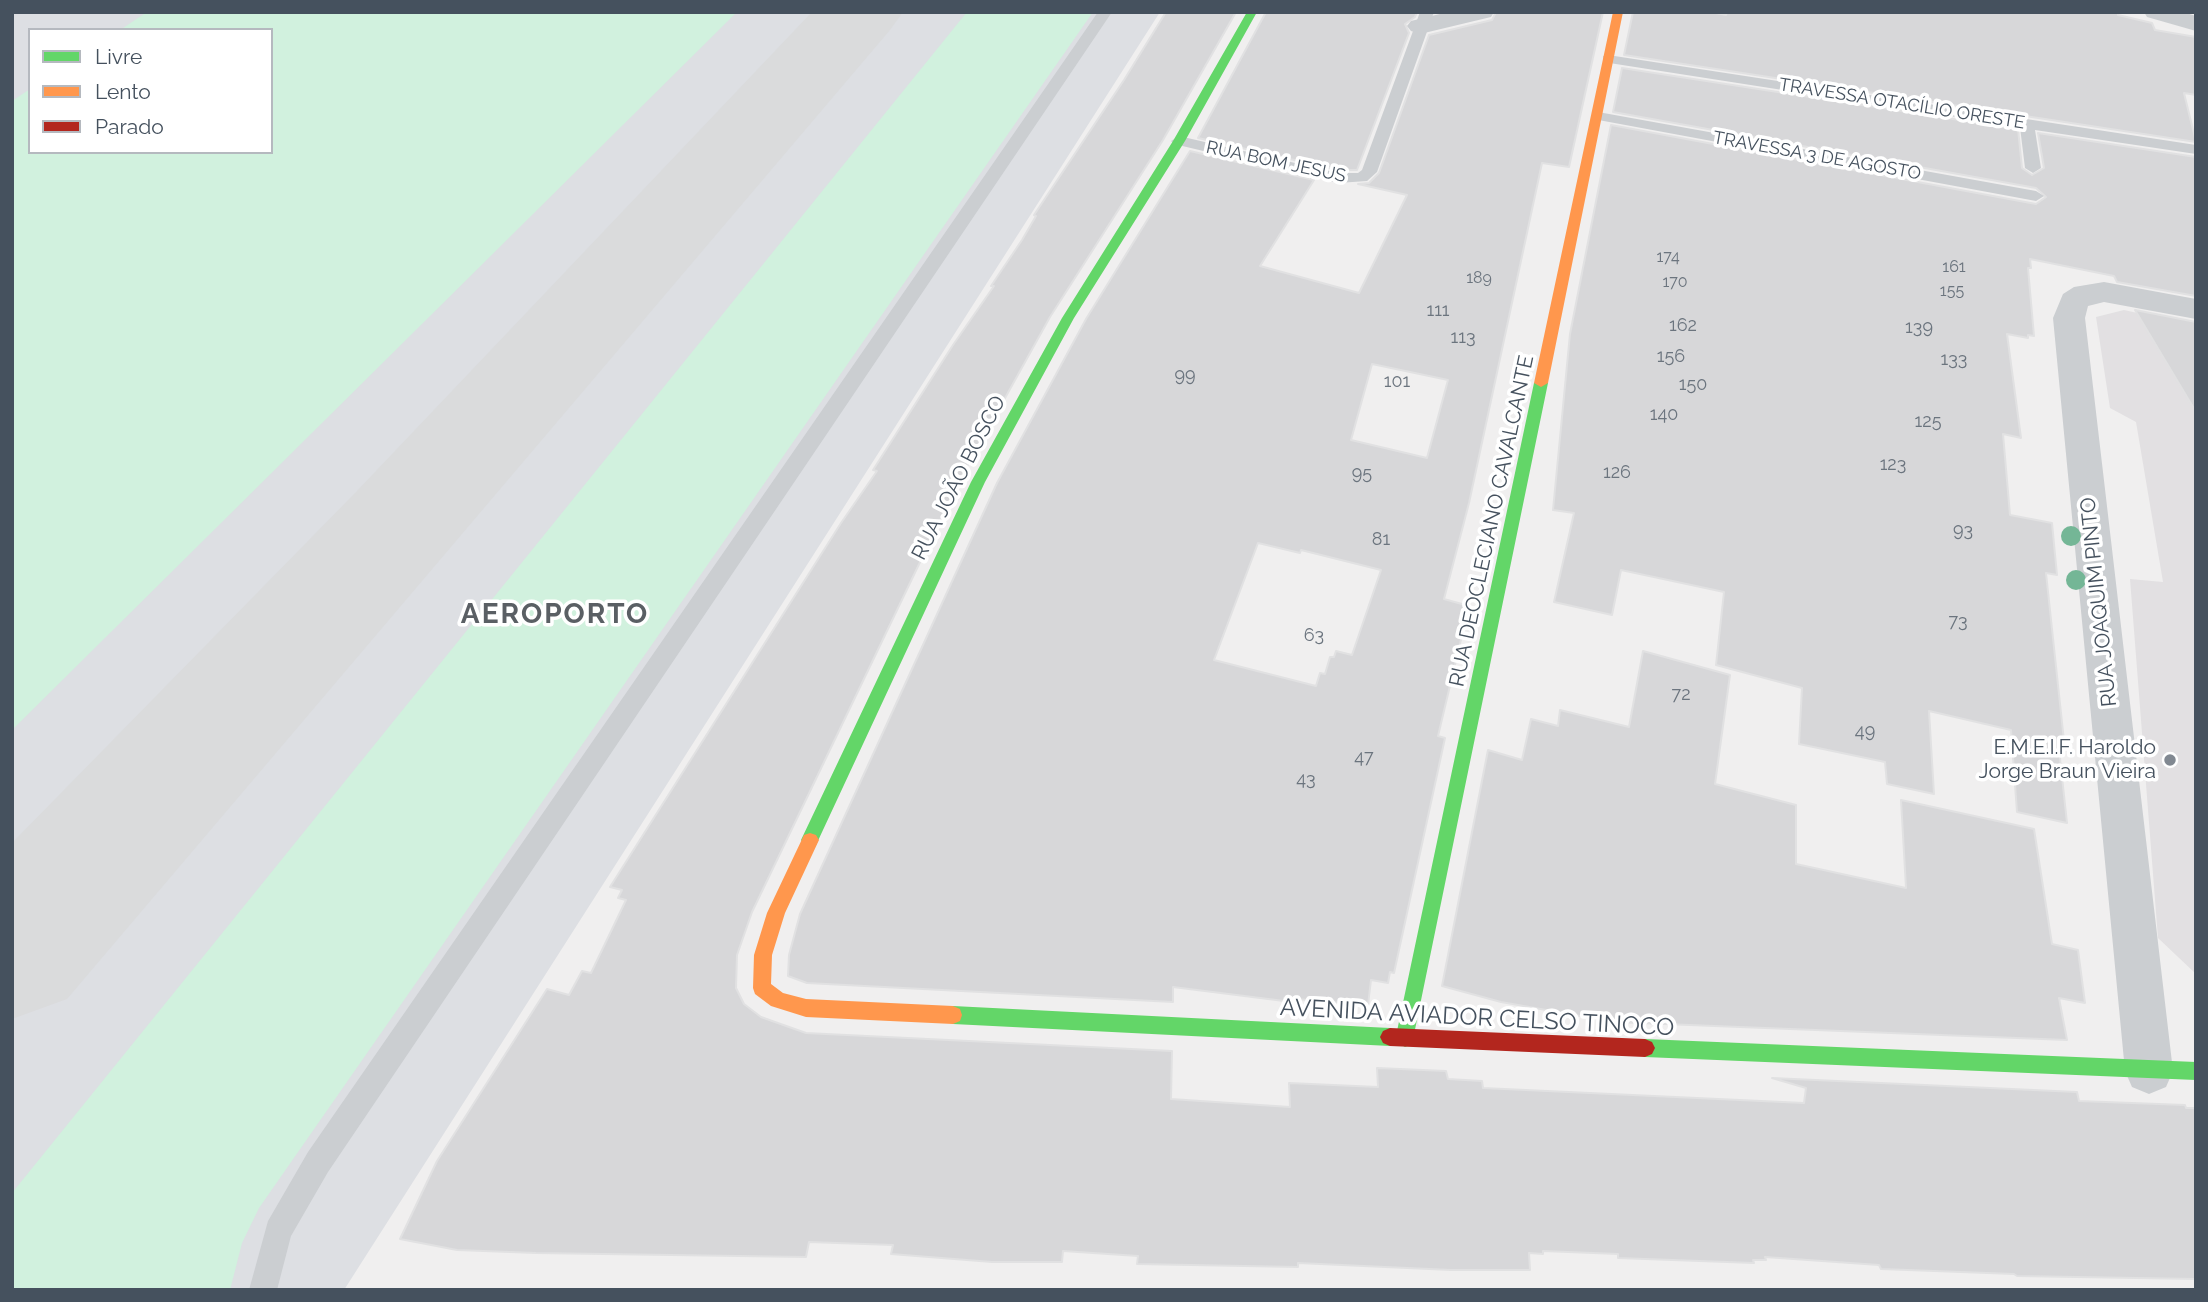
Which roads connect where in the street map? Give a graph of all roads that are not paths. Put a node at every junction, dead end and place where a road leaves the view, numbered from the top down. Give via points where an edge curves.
1 (1105, 12) edge
2 (1252, 12) edge
3 (1482, 12) edge
4 (1618, 12) edge
5 (2156, 12) edge
6 (1423, 19) edge
7 (2196, 24) edge
8 (1608, 59) junction
9 (1598, 116) junction
10 (2027, 124) junction
11 (1179, 141) junction
12 (2196, 150) edge
13 (2033, 168) dead end
14 (2036, 196) dead end
15 (2196, 309) edge
16 (762, 988) joint
17 (1405, 1038) junction
18 (2149, 1071) junction
19 (2196, 1072) edge
20 (263, 1290) edge

1 - 20 lane via 318,1163 278,1231
2 - 11 street, RUA JOÃO BOSCO
3 - 6 street
4 - 8 street, RUA DEOCLECIANO CAVALCANTE
5 - 7 street
6 - 11 lane, RUA BOM JESUS via 1369,172 1362,178 1338,178
8 - 9 street, RUA DEOCLECIANO CAVALCANTE
8 - 10 lane, TRAVESSA OTACÍLIO ORESTE
9 - 14 lane, TRAVESSA 3 DE AGOSTO
9 - 17 street, RUA DEOCLECIANO CAVALCANTE
10 - 12 lane, TRAVESSA OTACÍLIO ORESTE
10 - 13 lane
11 - 16 street, RUA JOÃO BOSCO via 1068,318 978,482 776,913 763,956
15 - 18 street, RUA JOAQUIM PINTO via 2104,292 2085,294 2074,301 2069,318
16 - 17 street, AVENIDA AVIADOR CELSO TINOCO via 778,1000 806,1008
17 - 18 street, AVENIDA AVIADOR CELSO TINOCO
18 - 19 street, AVENIDA AVIADOR CELSO TINOCO

